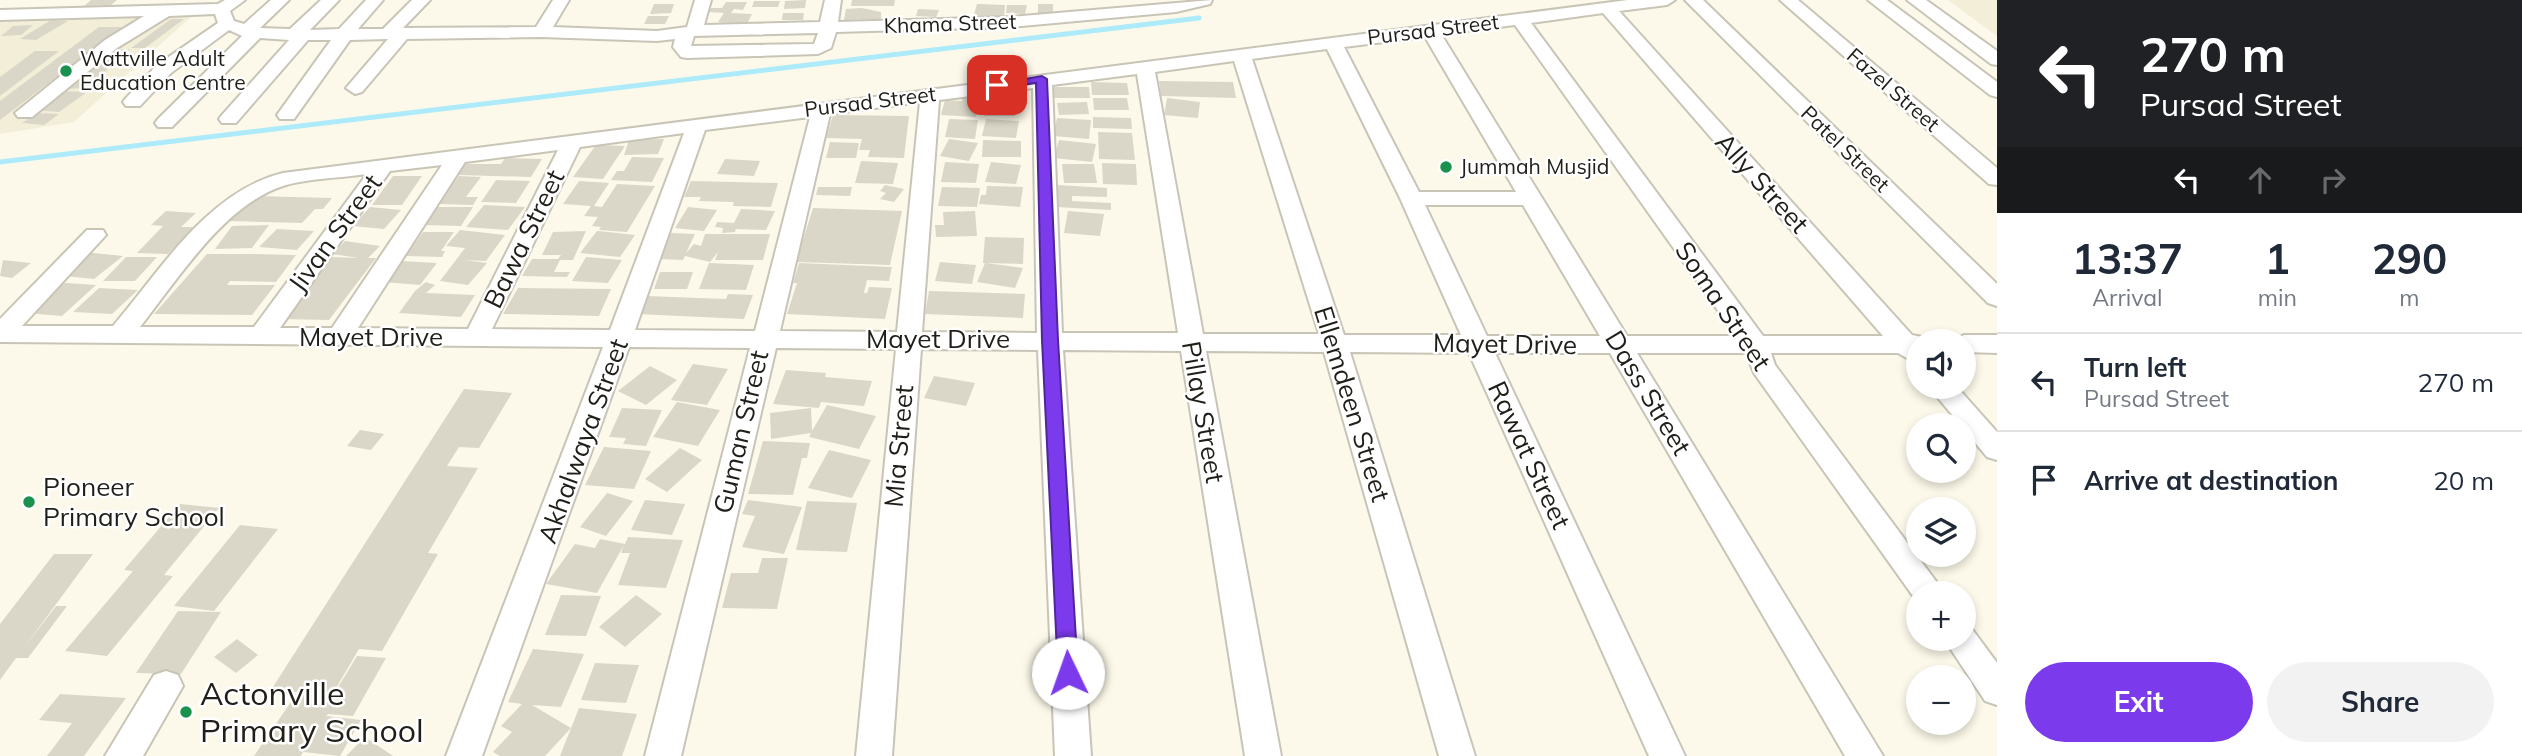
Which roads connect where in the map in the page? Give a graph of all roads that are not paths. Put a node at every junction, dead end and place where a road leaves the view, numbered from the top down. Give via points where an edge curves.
1 (24, 0) edge
2 (237, 0) edge
3 (281, 0) edge
4 (331, 0) edge
5 (375, 0) edge
6 (422, 0) edge
7 (561, 0) edge
8 (703, 0) edge
9 (833, 0) edge
10 (964, 0) edge
11 (1204, 0) edge
12 (1667, 0) edge
13 (1693, 0) edge
14 (1788, 0) edge
15 (1876, 0) edge
16 (1915, 0) edge
17 (1094, 7) edge
18 (1607, 8) junction
19 (167, 9) junction
20 (3, 15) edge
21 (224, 17) junction
22 (1520, 20) junction
23 (966, 24) junction
24 (830, 27) junction
25 (1430, 31) junction
26 (541, 32) junction
27 (690, 32) junction
28 (250, 33) junction
29 (347, 34) junction
30 (299, 35) junction
31 (394, 35) junction
32 (1332, 42) junction
33 (1241, 54) junction
34 (1997, 60) edge
35 (1145, 67) junction
36 (1042, 79) junction
37 (355, 88) dead end
38 (1997, 91) edge
39 (930, 94) junction
40 (133, 102) dead end
41 (822, 108) junction
42 (25, 113) dead end
43 (287, 115) dead end
44 (229, 119) dead end
45 (165, 123) dead end
46 (697, 124) junction
47 (572, 142) junction
48 (458, 156) junction
49 (385, 164) junction
50 (283, 179) joint
51 (1997, 179) edge
52 (1411, 198) junction
53 (1531, 199) junction
54 (95, 235) dead end
55 (1997, 299) edge
56 (0, 334) edge
57 (120, 335) junction
58 (260, 337) junction
59 (339, 337) junction
60 (475, 337) junction
61 (908, 338) junction
62 (620, 340) junction
63 (763, 340) junction
64 (1050, 340) junction
65 (1190, 340) junction
66 (1906, 341) edge
67 (1334, 342) junction
68 (1478, 342) junction
69 (1976, 344) edge
70 (1997, 344) edge
71 (1620, 345) junction
72 (1756, 345) junction
73 (1906, 349) edge
74 (1952, 399) edge
75 (1997, 450) edge
76 (1918, 581) edge
77 (1969, 651) edge
78 (166, 686) dead end
79 (1997, 690) edge
80 (122, 756) edge
81 (464, 756) edge
82 (663, 756) edge
83 (874, 756) edge
84 (1073, 756) edge
85 (1263, 756) edge
86 (1457, 756) edge
87 (1667, 756) edge
88 (1865, 756) edge

1 - 20 street
2 - 21 street
3 - 28 street
4 - 30 street
5 - 29 street
6 - 31 street
7 - 26 street
8 - 27 street
9 - 24 street
10 - 23 street
11 - 17 street, Khama Street via 1176,7
12 - 18 street, Pursad Street
13 - 55 street, Patel Street
14 - 51 street, Fazel Street
15 - 38 street
16 - 34 street
17 - 23 street, Khama Street
18 - 22 street, Pursad Street
18 - 66 street, Ally Street
19 - 20 street
19 - 21 street
19 - 42 street via 111,44
21 - 28 street
21 - 40 street
22 - 25 street, Pursad Street
22 - 72 street, Soma Street
23 - 24 street, Khama Street
24 - 27 street via 824,46 809,51 687,53 682,47
25 - 32 street, Pursad Street
25 - 53 street, Dass Street
26 - 27 street via 657,36
26 - 31 street
28 - 30 street
28 - 45 street
29 - 30 street
29 - 31 street
29 - 43 street
30 - 44 street
31 - 37 street
32 - 33 street, Pursad Street
32 - 52 street, Rawat Street
33 - 35 street, Pursad Street
33 - 67 street, Ellemdeen Street
35 - 36 street, Pursad Street
35 - 65 street, Pillay Street
36 - 39 street, Pursad Street
36 - 64 street
39 - 41 street, Pursad Street
39 - 61 street, Mia Street
41 - 46 street, Pursad Street
41 - 63 street, Guman Street
46 - 47 street, Pursad Street
46 - 62 street, Akhalwaya Street
47 - 48 street, Pursad Street
47 - 60 street, Bawa Street
48 - 49 street, Pursad Street
48 - 59 street
49 - 50 street, Pursad Street
49 - 58 street, Jivan Street
50 - 57 street via 236,201
52 - 53 street
52 - 68 street, Rawat Street
53 - 71 street, Dass Street
54 - 56 street
56 - 57 street, Mayet Drive
57 - 58 street, Mayet Drive
58 - 59 street, Mayet Drive
59 - 60 street, Mayet Drive
60 - 62 street, Mayet Drive
61 - 63 street, Mayet Drive
61 - 64 street, Mayet Drive
61 - 83 street, Mia Street
62 - 63 street, Mayet Drive
62 - 81 street, Akhalwaya Street
63 - 82 street, Guman Street
64 - 65 street, Mayet Drive
64 - 84 street
65 - 67 street, Mayet Drive
65 - 85 street, Pillay Street
67 - 68 street, Mayet Drive
67 - 86 street, Ellemdeen Street
68 - 71 street, Mayet Drive
68 - 87 street, Rawat Street
69 - 70 street
71 - 72 street, Mayet Drive
71 - 88 street, Dass Street
72 - 73 street, Mayet Drive
72 - 76 street, Soma Street via 1763,367
74 - 75 street
77 - 79 street
78 - 80 street

